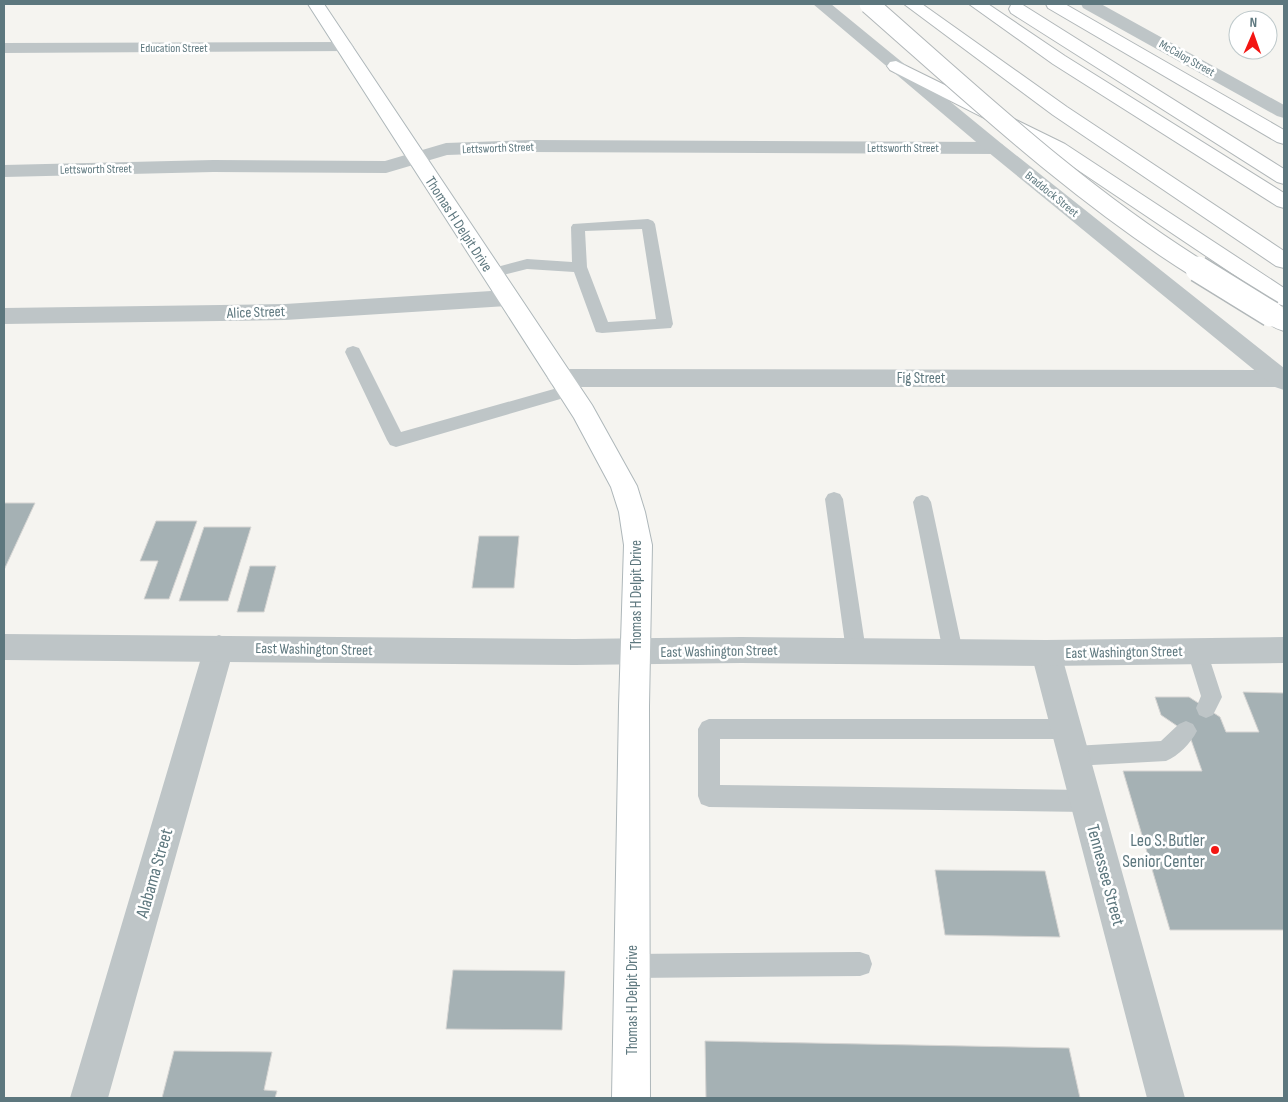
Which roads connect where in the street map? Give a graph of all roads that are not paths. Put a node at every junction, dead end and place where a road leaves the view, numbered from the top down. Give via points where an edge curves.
1 (316, 4) edge
2 (821, 4) edge
3 (868, 4) edge
4 (912, 4) edge
5 (977, 4) edge
6 (1009, 4) edge
7 (1054, 4) edge
8 (1089, 4) edge
9 (345, 47) junction
10 (4, 48) edge
11 (896, 66) junction
12 (1284, 112) edge
13 (1284, 138) edge
14 (995, 148) junction
15 (416, 158) junction
16 (4, 171) edge
17 (1284, 178) edge
18 (1284, 202) edge
19 (1284, 261) edge
20 (580, 267) junction
21 (491, 273) junction
22 (507, 298) junction
23 (1280, 312) edge
24 (4, 316) edge
25 (353, 352) dead end
26 (1283, 380) edge
27 (564, 384) junction
28 (834, 499) dead end
29 (922, 502) dead end
30 (4, 647) edge
31 (220, 648) junction
32 (1284, 650) edge
33 (856, 651) junction
34 (1197, 651) junction
35 (636, 652) junction
36 (953, 652) junction
37 (1046, 653) junction
38 (1206, 708) dead end
39 (1186, 731) dead end
40 (1070, 743) junction
41 (1086, 801) junction
42 (860, 964) dead end
43 (632, 966) junction
44 (89, 1098) edge
45 (631, 1098) edge
46 (1166, 1098) edge

1 - 9 main road, Thomas H Delpit Drive
2 - 11 street, Braddock Street
3 - 23 main road, bridge via 1056,167 1161,246
4 - 19 main road via 1060,111
5 - 18 main road via 1059,60
6 - 17 main road
7 - 13 main road
8 - 12 street, McCalop Street
9 - 10 street, Education Street
9 - 15 main road, Thomas H Delpit Drive
11 - 14 street, Braddock Street
11 - 23 main road via 1058,148 1189,237
14 - 15 street, Lettsworth Street via 530,146 446,149
14 - 26 street, Braddock Street
15 - 16 street, Lettsworth Street via 386,166
15 - 21 main road, Thomas H Delpit Drive
20 - 20 lane via 602,328 665,324 648,224 578,227
20 - 21 lane via 527,264
21 - 22 main road, Thomas H Delpit Drive
22 - 24 street, Alice Street via 285,312
22 - 27 main road, Thomas H Delpit Drive
25 - 27 lane via 396,440
26 - 27 street, Fig Street
27 - 35 main road, Thomas H Delpit Drive via 614,465 632,512 638,545
28 - 33 lane
29 - 36 lane
30 - 31 street, East Washington Street
31 - 35 street, East Washington Street
31 - 44 street, Alabama Street
32 - 34 street, East Washington Street
33 - 35 street, East Washington Street
33 - 36 street, East Washington Street
34 - 37 street, East Washington Street
34 - 38 lane via 1212,697
35 - 43 main road, Thomas H Delpit Drive
36 - 37 street, East Washington Street
37 - 40 street, Tennessee Street
39 - 40 lane via 1166,750
40 - 41 street, Tennessee Street
40 - 41 lane via 710,729 709,796
41 - 46 street, Tennessee Street
42 - 43 lane
43 - 45 main road, Thomas H Delpit Drive

